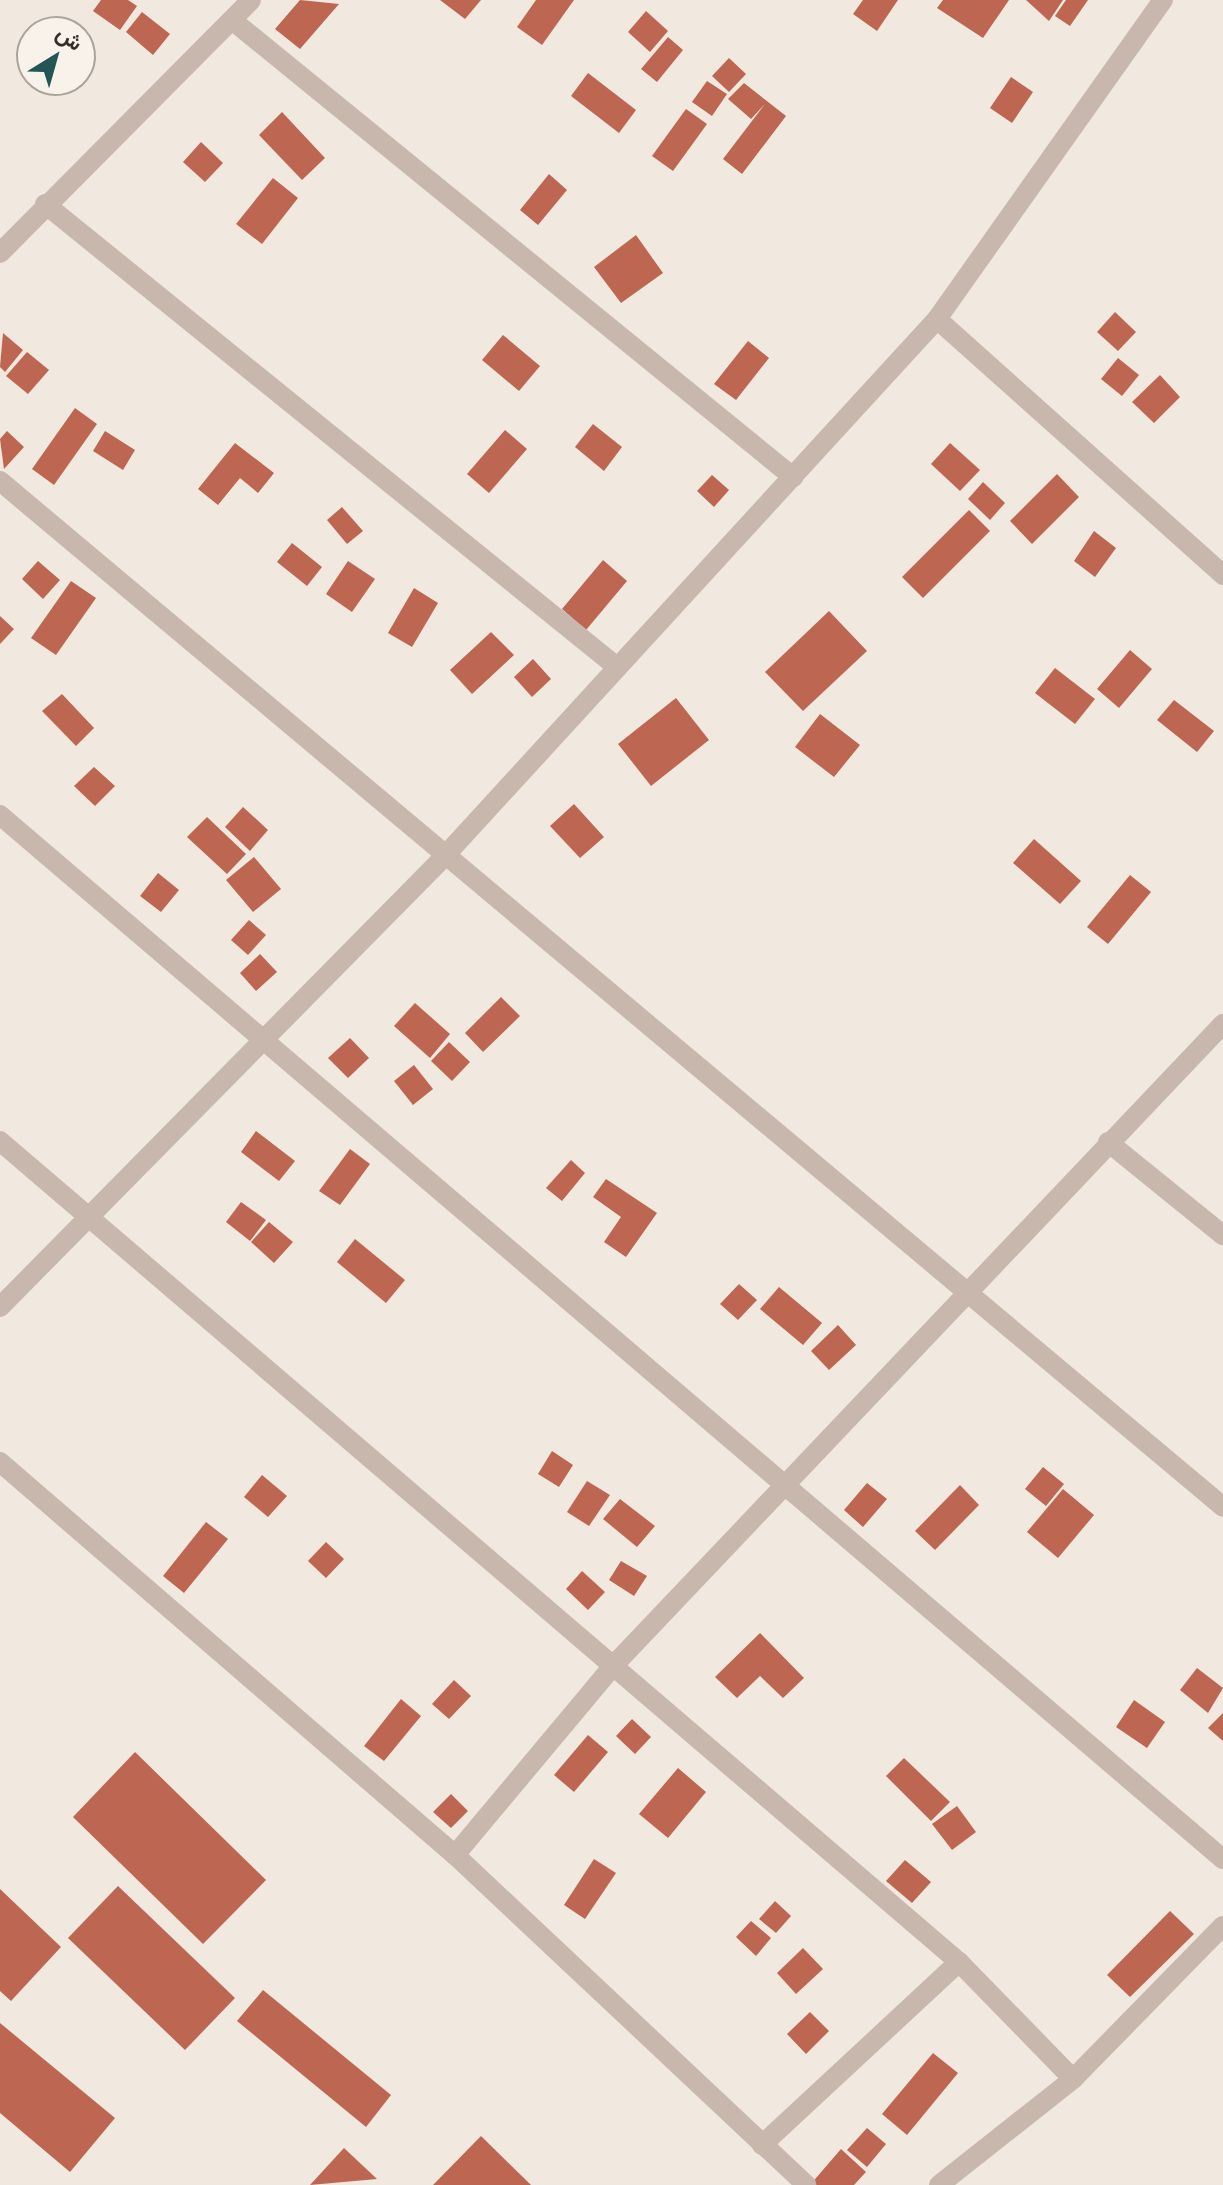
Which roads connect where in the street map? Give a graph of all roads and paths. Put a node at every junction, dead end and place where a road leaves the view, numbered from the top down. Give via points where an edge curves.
1 (251, 0) edge
2 (1163, 0) edge
3 (232, 20) junction
4 (45, 204) junction
5 (0, 253) edge
6 (937, 319) junction
7 (793, 477) junction
8 (0, 481) edge
9 (1223, 575) edge
10 (617, 667) junction
11 (0, 815) edge
12 (442, 859) junction
13 (1223, 1024) edge
14 (267, 1041) junction
15 (0, 1141) edge
16 (1108, 1142) junction
17 (93, 1220) junction
18 (1223, 1235) edge
19 (966, 1293) junction
20 (0, 1307) edge
21 (0, 1462) edge
22 (787, 1484) junction
23 (1223, 1507) edge
24 (613, 1666) junction
25 (455, 1855) junction
26 (1223, 1859) edge
27 (1223, 1926) edge
28 (959, 1962) junction
29 (1073, 2079) junction
30 (762, 2145) junction
31 (807, 2185) edge
32 (939, 2185) edge

1 - 3 street
2 - 6 street
3 - 4 street
3 - 7 street
4 - 5 street
4 - 10 street
6 - 7 street
6 - 9 street
7 - 10 street
8 - 12 street
10 - 12 street
11 - 14 street
12 - 14 street
12 - 19 street
13 - 16 street
14 - 17 street
14 - 22 street
15 - 17 street
16 - 18 street
16 - 19 street
17 - 20 street
17 - 24 street
19 - 22 street
19 - 23 street
21 - 25 street
22 - 24 street
22 - 26 street
24 - 25 street
24 - 28 street
25 - 30 street
27 - 29 street
28 - 29 street
28 - 30 street
29 - 32 street
30 - 31 street

